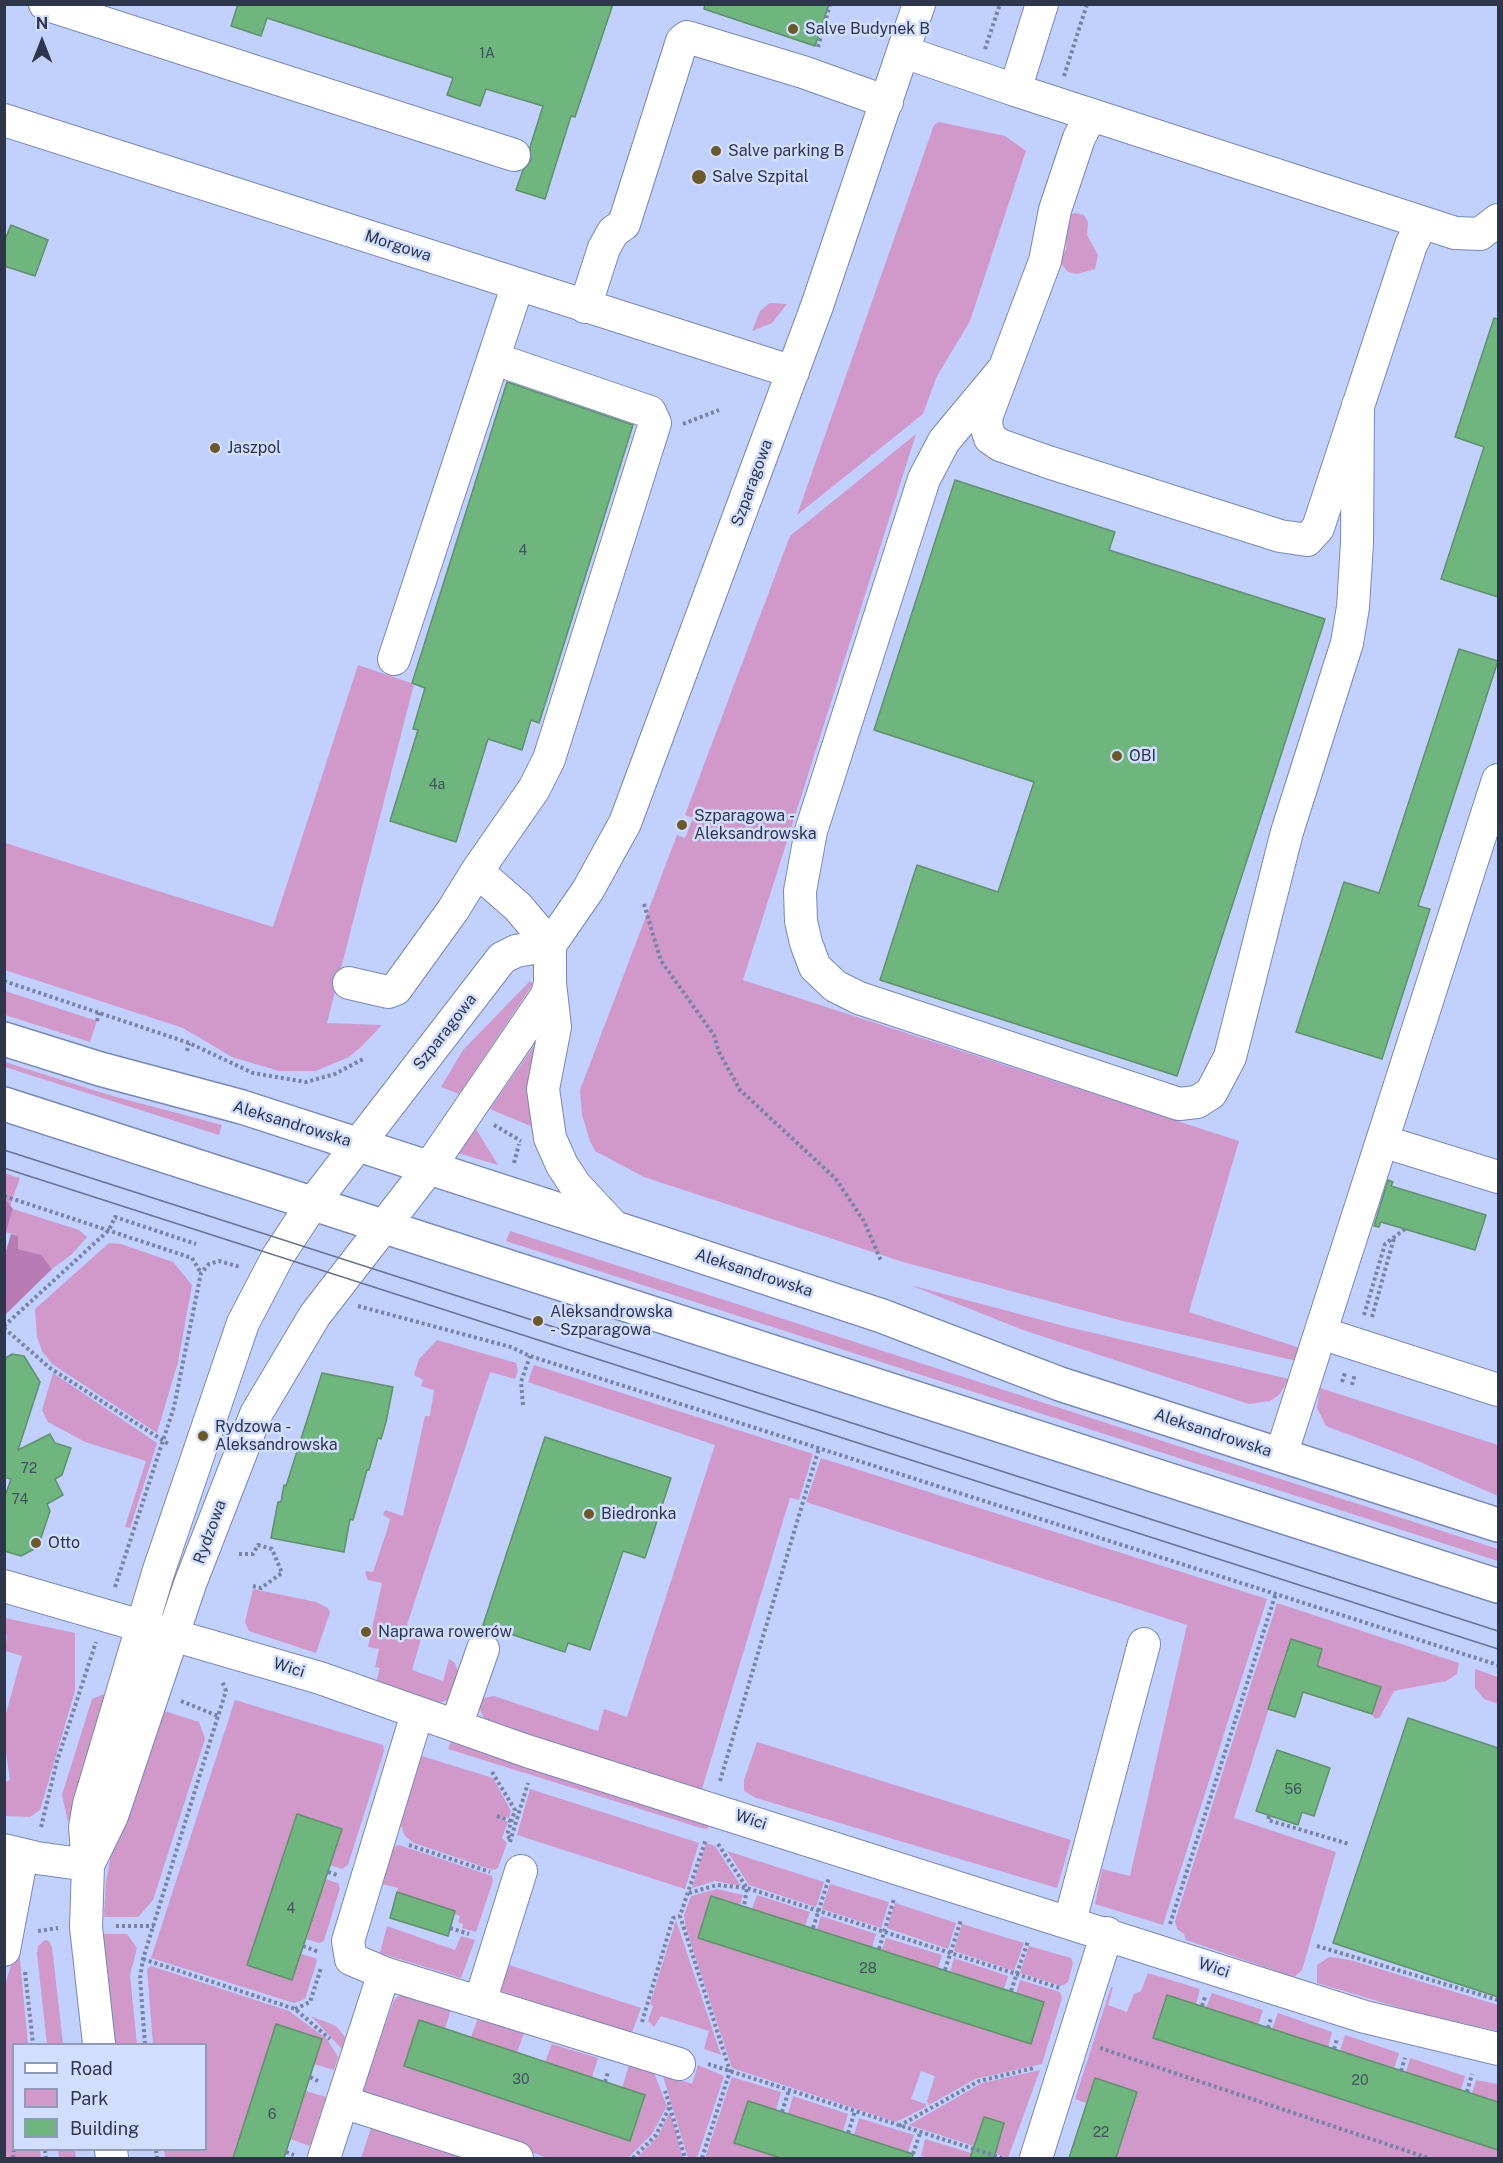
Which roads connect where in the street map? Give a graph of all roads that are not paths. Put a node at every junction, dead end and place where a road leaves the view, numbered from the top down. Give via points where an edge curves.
1 (45, 4) edge
2 (919, 4) edge
3 (1042, 4) edge
4 (904, 52) junction
5 (1014, 90) junction
6 (887, 102) junction
7 (1091, 115) junction
8 (4, 120) edge
9 (514, 155) dead end
10 (1498, 220) edge
11 (1422, 223) junction
12 (518, 285) junction
13 (585, 307) junction
14 (495, 359) junction
15 (1004, 369) junction
16 (793, 372) junction
17 (1358, 405) junction
18 (394, 659) dead end
19 (1498, 780) edge
20 (477, 871) junction
21 (550, 945) junction
22 (349, 983) dead end
23 (550, 983) junction
24 (4, 1039) edge
25 (4, 1104) edge
26 (1382, 1141) junction
27 (356, 1144) junction
28 (429, 1168) junction
29 (1498, 1177) edge
30 (313, 1203) junction
31 (384, 1226) junction
32 (615, 1228) junction
33 (1321, 1333) junction
34 (1498, 1390) edge
35 (1281, 1455) junction
36 (1498, 1525) edge
37 (4, 1586) edge
38 (1498, 1586) edge
39 (142, 1627) junction
40 (173, 1635) junction
41 (1144, 1644) dead end
42 (483, 1649) dead end
43 (417, 1714) junction
44 (456, 1726) junction
45 (22, 1847) edge
46 (88, 1865) junction
47 (510, 1873) road end
48 (1070, 1921) junction
49 (1107, 1933) junction
50 (14, 1957) edge
51 (384, 1973) junction
52 (480, 2002) junction
53 (99, 2043) edge
54 (1498, 2049) edge
55 (679, 2064) road end
56 (343, 2102) junction
57 (324, 2158) edge
58 (517, 2158) edge
59 (1036, 2158) edge

1 - 9 street
2 - 4 street, Szparagowa
3 - 5 street
4 - 5 street
4 - 6 street, Szparagowa
5 - 7 street
6 - 13 street via 687,37 682,41 624,224 613,232 604,248
6 - 16 street, Szparagowa
7 - 11 street
7 - 15 street via 1079,138 1055,210 1045,261
8 - 12 street, Morgowa
10 - 11 street via 1490,229 1468,236
11 - 17 street via 1411,245
12 - 13 street, Morgowa
12 - 14 street
13 - 16 street, Morgowa
14 - 18 street
14 - 20 street via 650,412 655,423 549,759 534,789
15 - 17 street via 986,425 990,438 999,445 1298,540 1307,540 1318,528
15 - 17 street via 944,441 924,479 811,831 800,891 806,943 815,967 835,986 859,998 1179,1104 1197,1102 1211,1093 1230,1057 1287,832 1347,643 1357,543
16 - 21 street, Szparagowa via 625,823 593,882
19 - 26 street
20 - 21 street via 518,908
20 - 22 street via 396,989 388,992
21 - 23 street
21 - 27 street, Szparagowa via 516,951 502,958
23 - 28 street via 547,995
23 - 32 street via 555,1027 543,1104 550,1138 575,1185
24 - 27 main road, Aleksandrowska
25 - 30 main road
26 - 29 street
26 - 33 street
27 - 28 main road, Aleksandrowska
27 - 30 street, Szparagowa
28 - 31 street, Rydzowa
28 - 32 main road, Aleksandrowska
30 - 31 main road
30 - 39 street, Rydzowa via 278,1256 243,1323
31 - 38 main road
31 - 40 street, Rydzowa via 301,1335 256,1414
32 - 35 main road, Aleksandrowska via 882,1316 1060,1384
33 - 34 street
33 - 35 street
35 - 36 main road, Aleksandrowska
37 - 39 street, Wici
39 - 40 street, Wici
39 - 46 street, Rydzowa via 92,1789 85,1827
40 - 43 street, Wici via 320,1678
40 - 46 street, Rydzowa via 112,1816
41 - 48 street
42 - 44 street
43 - 44 street, Wici
43 - 51 street via 348,1948 356,1963
44 - 48 street, Wici
45 - 46 street
45 - 50 street
46 - 53 street, Rydzowa via 86,1927
47 - 52 street
48 - 49 street, Wici
49 - 54 street, Wici via 1365,2017
49 - 59 street
51 - 52 street
51 - 56 street
52 - 55 street
56 - 57 street
56 - 58 street

